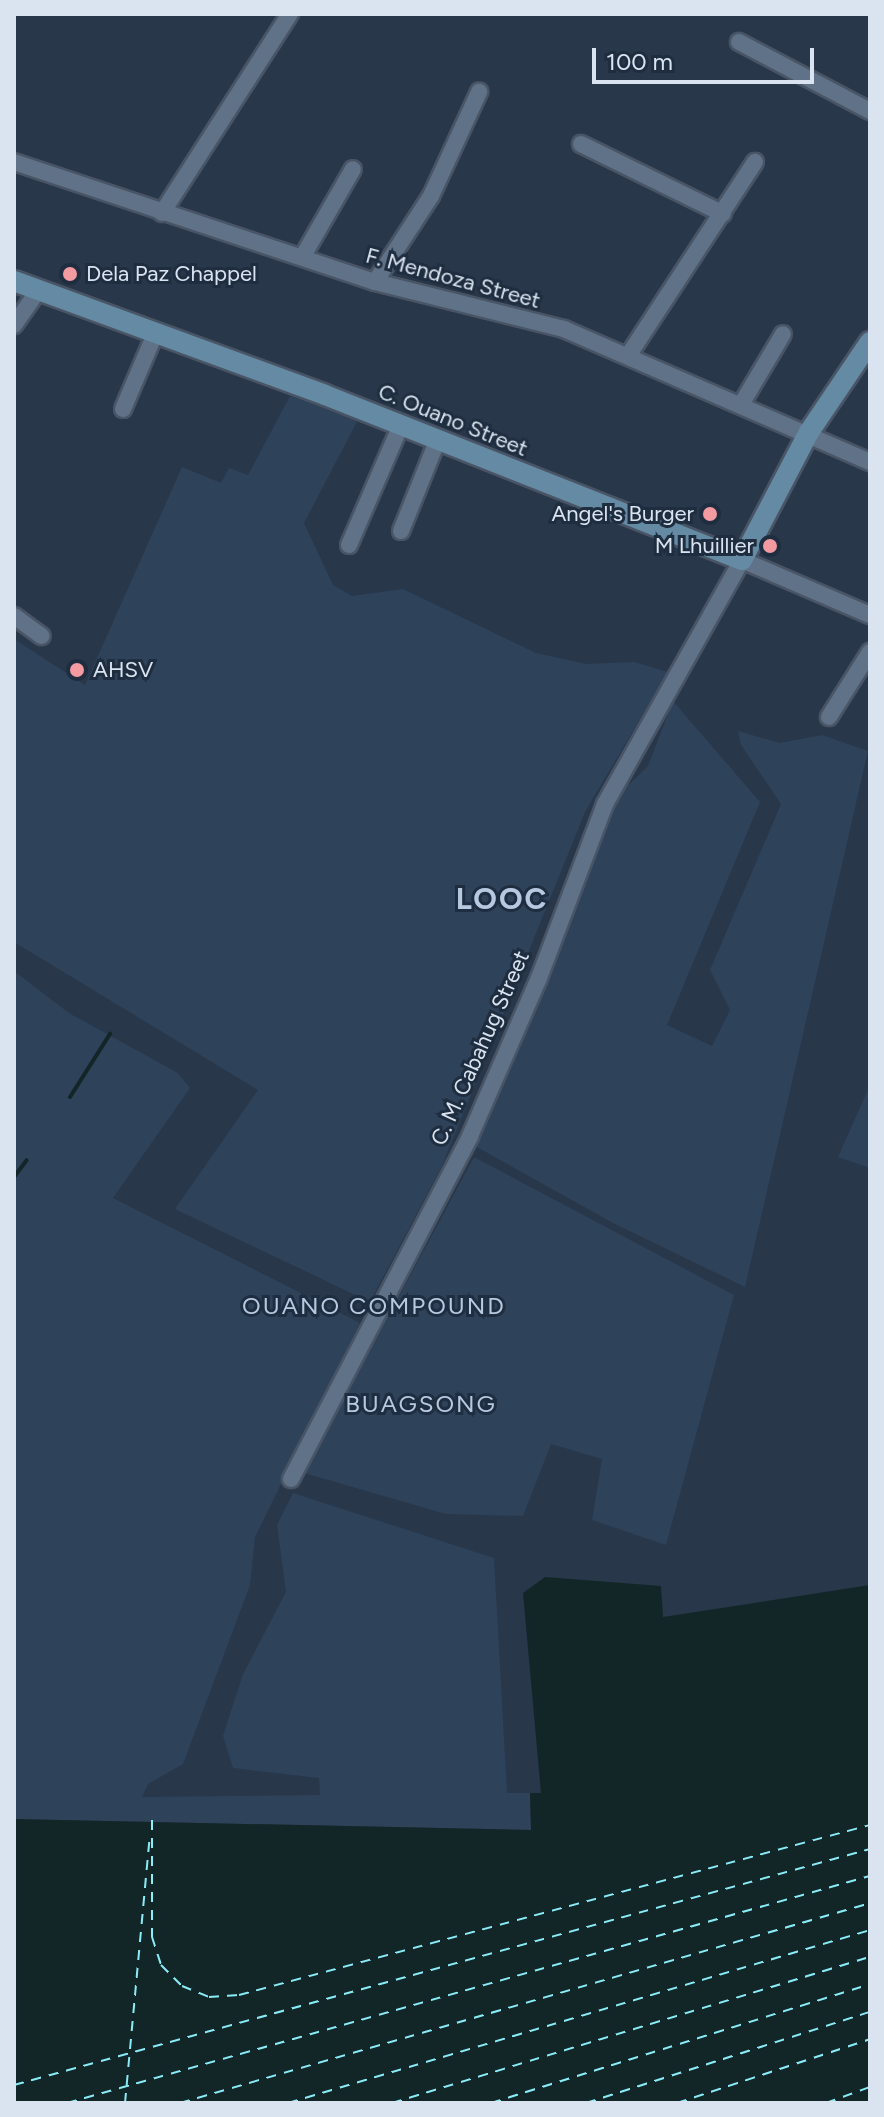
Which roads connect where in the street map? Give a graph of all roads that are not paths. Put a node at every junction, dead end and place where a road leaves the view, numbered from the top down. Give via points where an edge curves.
1 (290, 14) edge
2 (739, 42) dead end
3 (479, 92) dead end
4 (870, 111) edge
5 (581, 144) dead end
6 (14, 162) edge
7 (755, 162) dead end
8 (353, 169) dead end
9 (162, 213) junction
10 (723, 214) junction
11 (303, 256) junction
12 (14, 281) edge
13 (375, 282) junction
14 (38, 291) junction
15 (14, 325) edge
16 (155, 334) junction
17 (783, 334) dead end
18 (870, 342) edge
19 (628, 356) junction
20 (742, 403) junction
21 (123, 409) dead end
22 (401, 425) junction
23 (809, 432) junction
24 (438, 439) junction
25 (870, 462) edge
26 (401, 531) dead end
27 (349, 545) dead end
28 (742, 560) junction
29 (870, 615) edge
30 (14, 616) edge
31 (42, 636) dead end
32 (870, 652) edge
33 (829, 717) dead end
34 (291, 1479) dead end

1 - 9 street
2 - 4 street
3 - 13 street via 431,196
5 - 10 street
6 - 9 street, F. Mendoza Street
7 - 10 street
8 - 11 street
9 - 11 street, F. Mendoza Street
10 - 19 street
11 - 13 street, F. Mendoza Street
12 - 14 street, C. Ouano Street
13 - 19 street, F. Mendoza Street via 564,329
14 - 15 street
14 - 16 street, C. Ouano Street
16 - 21 street
16 - 22 street, C. Ouano Street
17 - 20 street
18 - 23 street, C. M. Cabahug Street
19 - 20 street, F. Mendoza Street
20 - 23 street, F. Mendoza Street
22 - 24 street, C. Ouano Street
22 - 27 street
23 - 25 street, F. Mendoza Street
23 - 28 street, C. M. Cabahug Street
24 - 26 street
24 - 28 street, C. Ouano Street
28 - 29 street, C. Ouano Street
28 - 34 street, C. M. Cabahug Street via 605,804 539,978 470,1136
30 - 31 street
32 - 33 street

